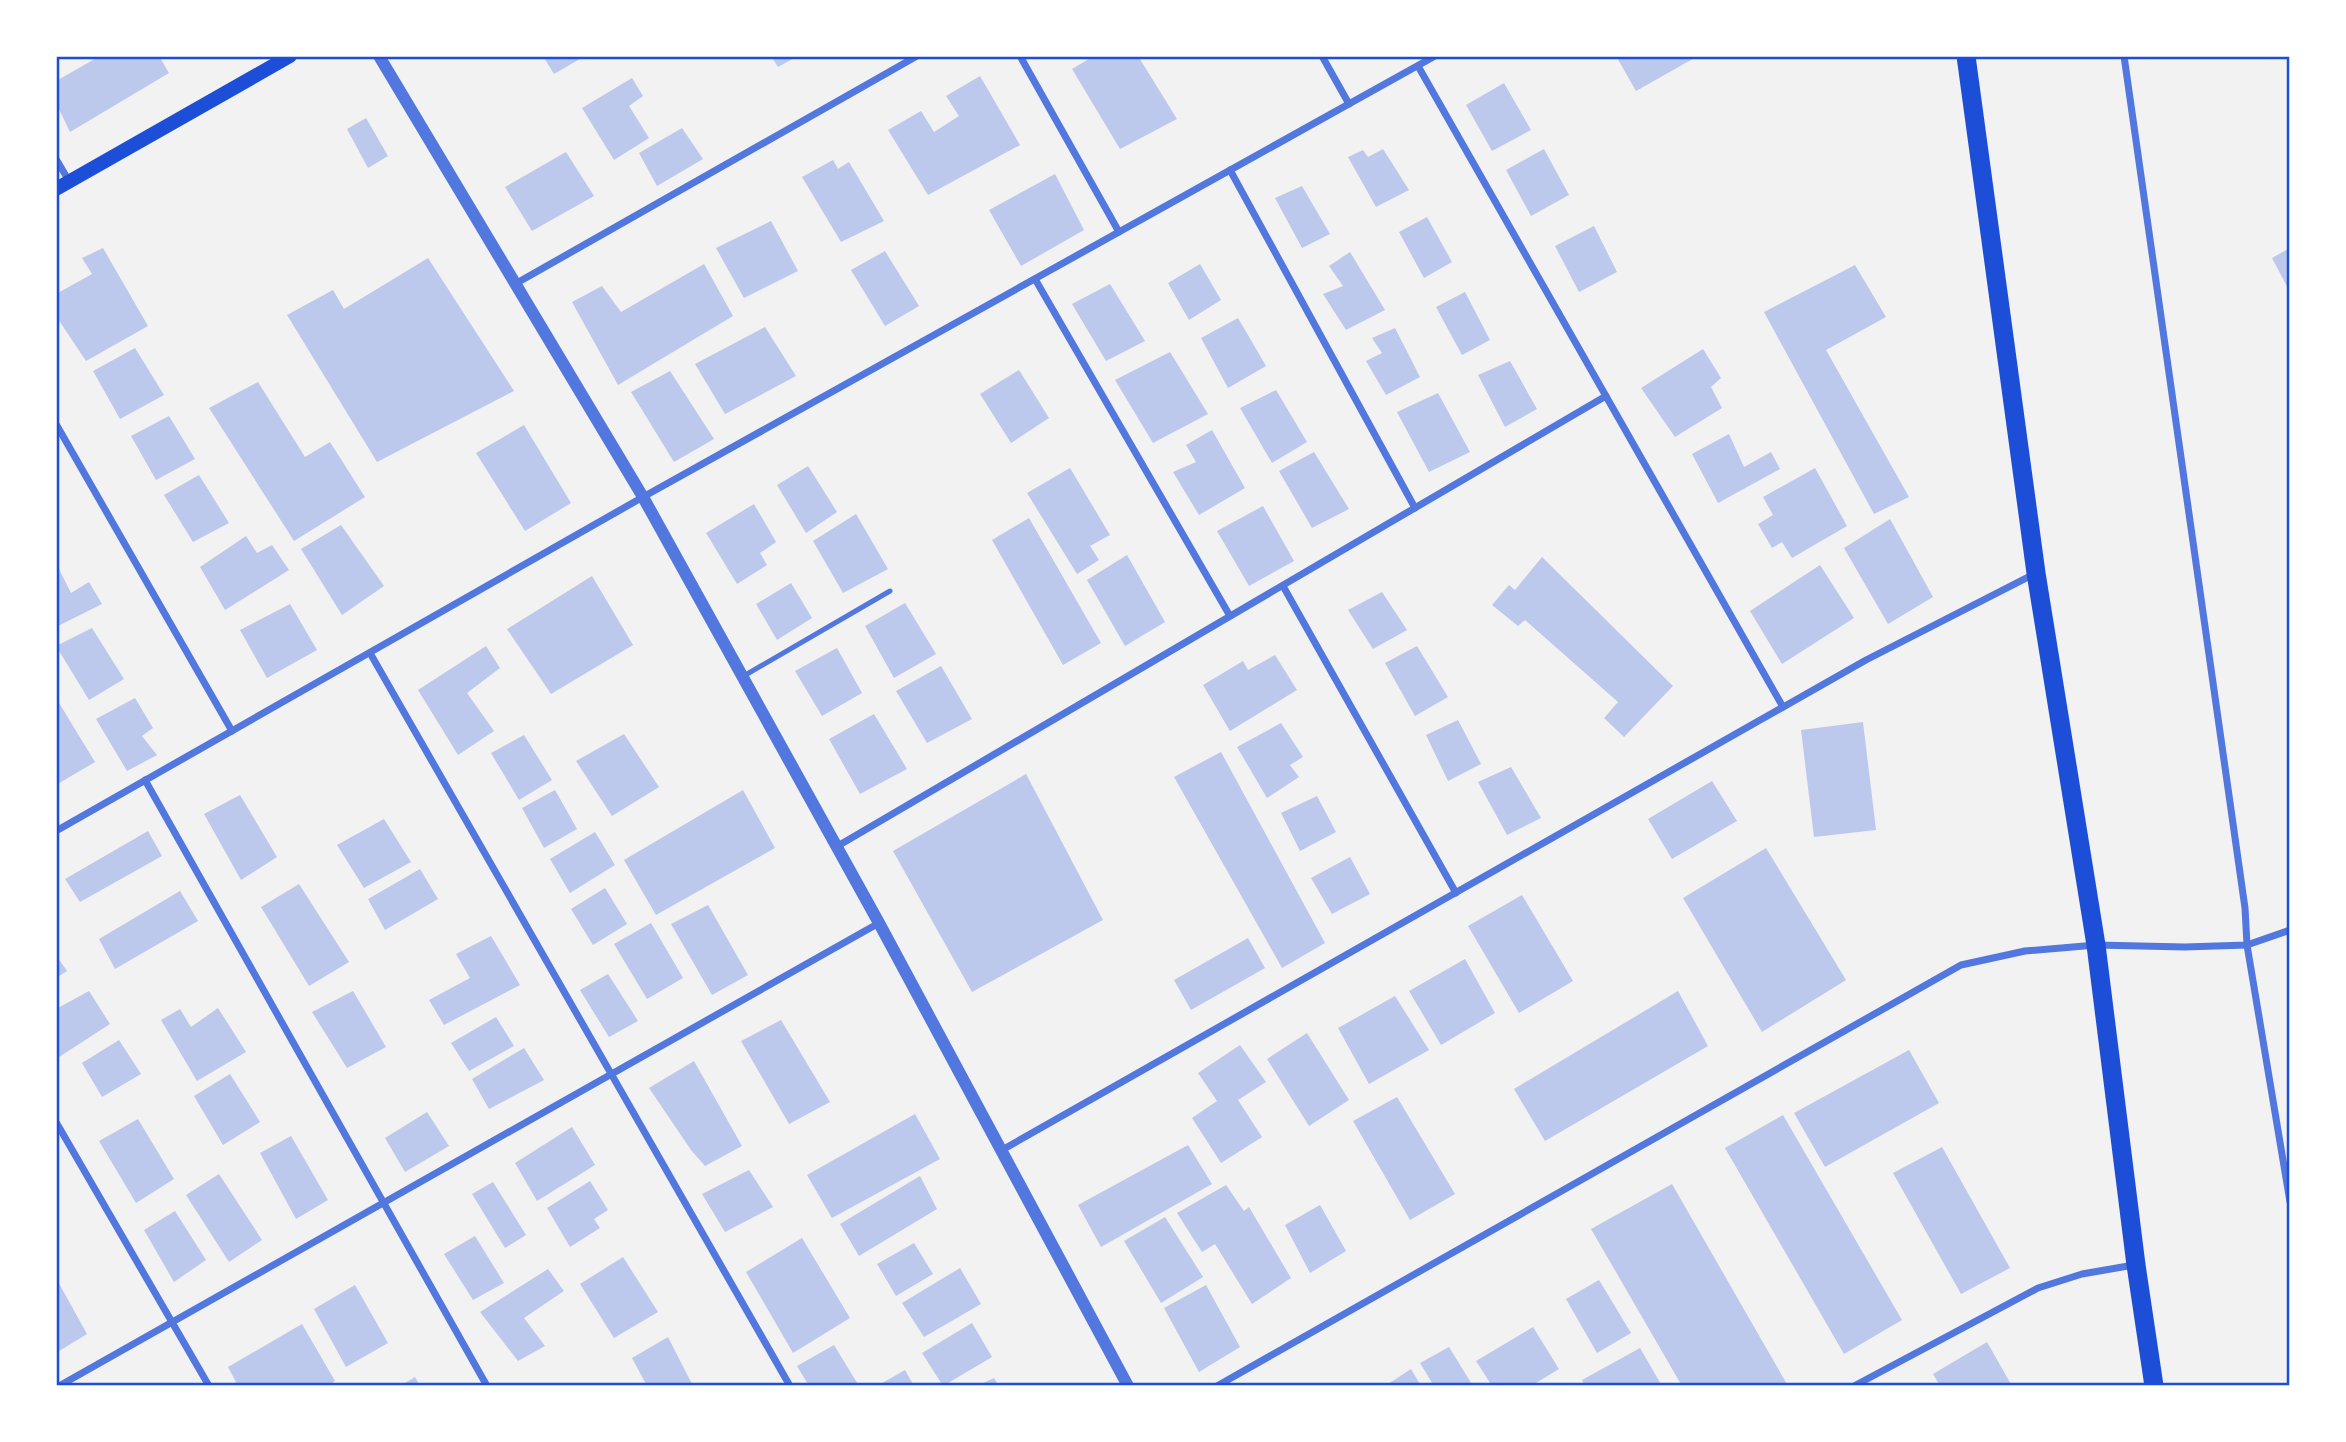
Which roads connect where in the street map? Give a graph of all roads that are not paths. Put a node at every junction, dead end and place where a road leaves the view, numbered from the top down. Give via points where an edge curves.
1 (290, 56) edge
2 (379, 56) edge
3 (917, 56) edge
4 (1020, 56) edge
5 (1322, 56) edge
6 (1436, 56) edge
7 (1966, 56) edge
8 (2124, 56) edge
9 (1418, 65) junction
10 (1349, 104) junction
11 (56, 159) edge
12 (1230, 170) junction
13 (62, 185) edge
14 (1119, 232) junction
15 (1035, 279) junction
16 (515, 284) junction
17 (1606, 396) junction
18 (56, 424) edge
19 (643, 497) junction
20 (1415, 508) junction
21 (2036, 573) junction
22 (1283, 586) junction
23 (890, 591) dead end
24 (1230, 616) junction
25 (370, 653) junction
26 (742, 677) junction
27 (1783, 707) junction
28 (232, 731) junction
29 (145, 780) junction
30 (56, 831) edge
31 (836, 846) junction
32 (1456, 892) junction
33 (879, 923) junction
34 (2290, 930) edge
35 (2095, 945) junction
36 (2247, 945) junction
37 (610, 1075) junction
38 (56, 1122) edge
39 (1002, 1150) junction
40 (2290, 1202) edge
41 (382, 1203) junction
42 (2136, 1265) junction
43 (172, 1322) junction
44 (59, 1386) edge
45 (209, 1386) edge
46 (487, 1386) edge
47 (790, 1386) edge
48 (1128, 1386) edge
49 (1217, 1386) edge
50 (1854, 1386) edge
51 (2154, 1386) edge

1 - 13 main road
2 - 16 street
3 - 16 street
4 - 14 street
5 - 10 street
6 - 9 street
7 - 21 highway
8 - 36 street
9 - 10 street
9 - 17 street
10 - 12 street
11 - 13 street
12 - 14 street
12 - 20 street
14 - 15 street
15 - 19 street
15 - 24 street
16 - 19 street
17 - 20 street
17 - 27 street
18 - 28 street
19 - 25 street
19 - 26 street
20 - 22 street
21 - 27 street
21 - 35 highway
22 - 24 street
22 - 32 street
23 - 26 lane
24 - 31 street
25 - 28 street
25 - 37 street
26 - 31 street
27 - 32 street
28 - 29 street
29 - 30 street
29 - 41 street
31 - 33 street
32 - 39 street
33 - 37 street
33 - 39 street
34 - 36 street
35 - 36 street
35 - 42 highway
35 - 49 street via 2025,951 1961,965
36 - 40 street
37 - 41 street
37 - 47 street
38 - 43 street
39 - 48 street
41 - 43 street
41 - 46 street
42 - 50 street via 2082,1274 2038,1288
42 - 51 highway
43 - 44 street
43 - 45 street

